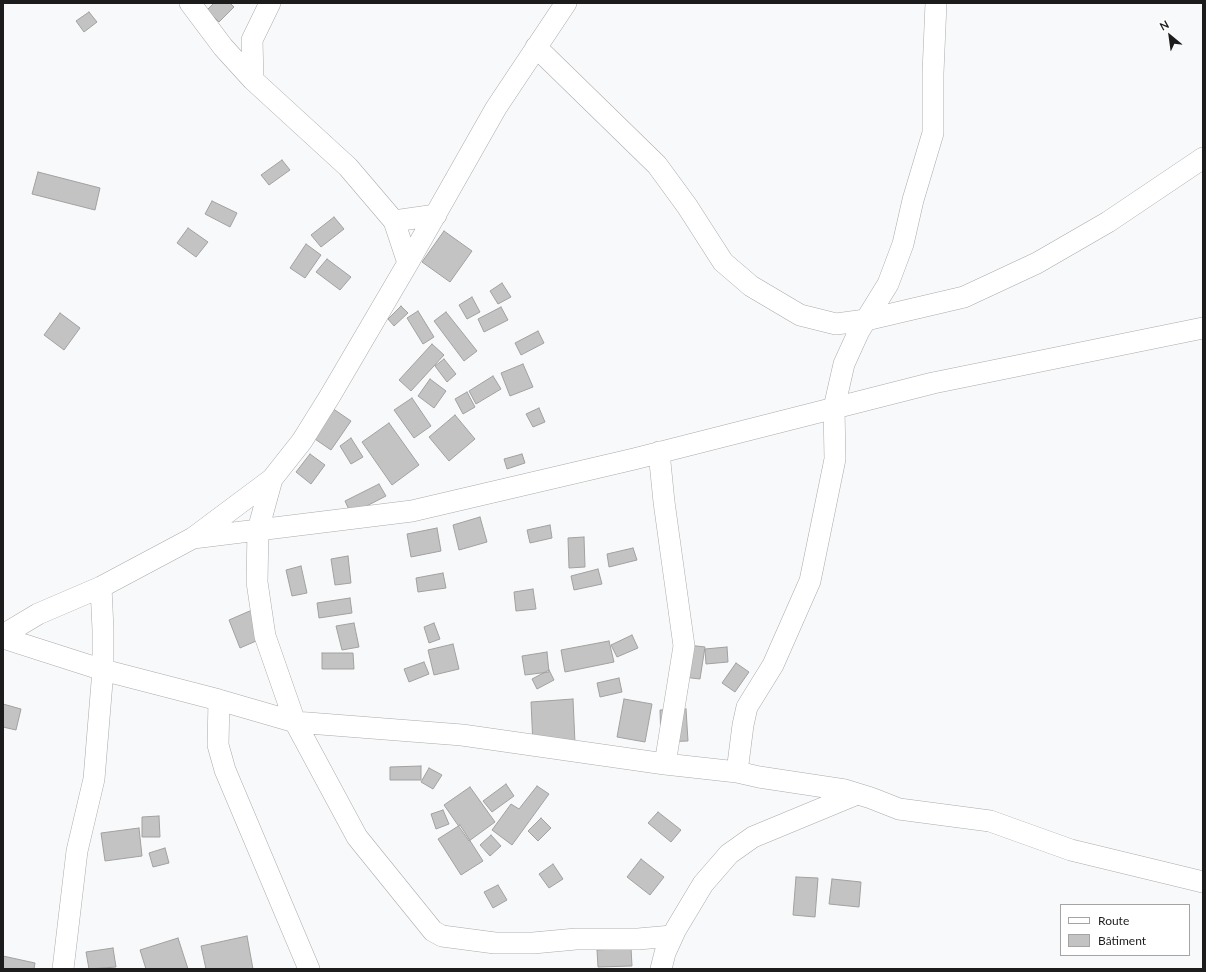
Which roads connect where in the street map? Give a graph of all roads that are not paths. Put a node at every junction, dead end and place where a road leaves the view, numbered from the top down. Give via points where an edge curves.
1 (190, 3) edge
2 (270, 3) edge
3 (566, 3) edge
4 (936, 3) edge
5 (252, 40) junction
6 (223, 47) junction
7 (536, 47) junction
8 (253, 80) junction
9 (1203, 158) edge
10 (436, 215) junction
11 (394, 221) junction
12 (408, 263) junction
13 (866, 320) junction
14 (1203, 328) edge
15 (834, 408) junction
16 (660, 452) junction
17 (272, 479) junction
18 (258, 530) junction
19 (193, 538) junction
20 (101, 587) junction
21 (3, 635) edge
22 (3, 638) edge
23 (102, 670) junction
24 (219, 700) junction
25 (295, 722) junction
26 (665, 764) junction
27 (737, 772) junction
28 (857, 794) junction
29 (1203, 882) edge
30 (672, 936) junction
31 (63, 969) edge
32 (309, 969) edge
33 (661, 969) edge

1 - 6 street
2 - 5 street
3 - 7 street
4 - 13 street via 933,133 913,200 904,244 888,284
5 - 6 street
5 - 8 street
6 - 8 street
7 - 10 street via 496,108
7 - 13 street via 657,165 688,206 723,262 751,286 800,315 836,324
8 - 11 street via 348,167
9 - 13 street via 1108,222 1037,263 964,297
10 - 11 street
10 - 12 street
11 - 12 street
12 - 17 street via 302,441
13 - 15 street via 844,364
14 - 15 street via 932,383
15 - 16 street
15 - 27 street via 835,459 810,581 773,665 747,707
16 - 18 street via 412,511
16 - 26 street via 665,510 684,646
17 - 18 street
17 - 19 street
18 - 19 street
18 - 25 street via 256,582 265,636
19 - 20 street
20 - 21 street via 38,614
20 - 23 street
22 - 23 street
23 - 24 street
23 - 31 street via 94,779 77,851
24 - 25 street
24 - 32 street via 218,745 225,770
25 - 26 street via 462,736
25 - 30 street via 357,837 433,931 442,936 495,943
26 - 27 street
27 - 28 street
28 - 29 street via 899,809 990,820 1071,850
28 - 30 street via 753,837 729,854 703,884
30 - 33 street

